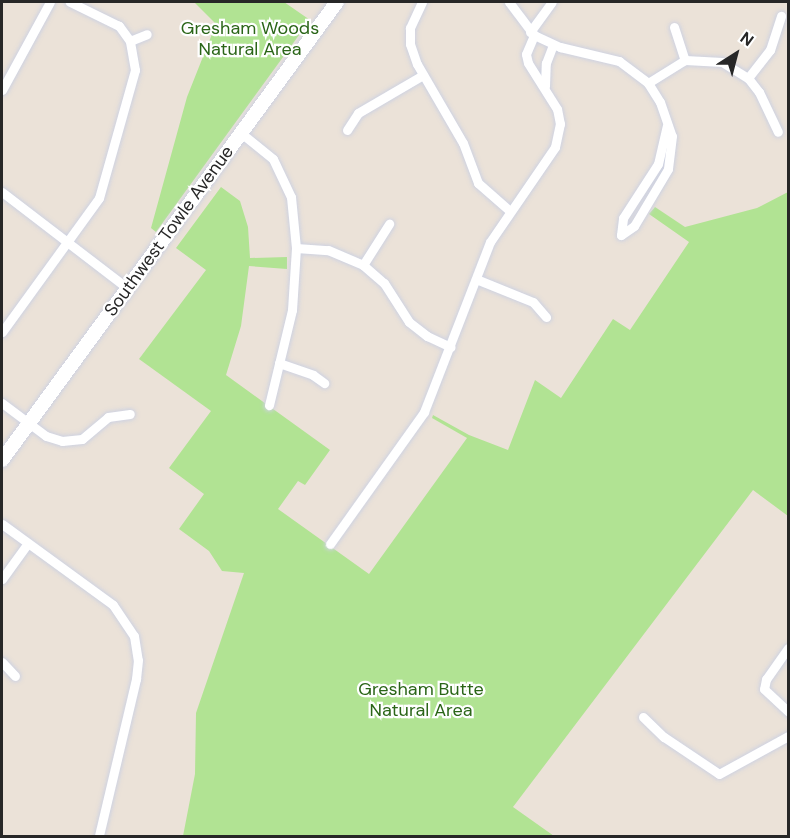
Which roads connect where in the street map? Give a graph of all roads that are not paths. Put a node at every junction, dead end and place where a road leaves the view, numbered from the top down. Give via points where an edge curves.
1 (50, 2) edge
2 (70, 2) edge
3 (337, 2) edge
4 (422, 2) edge
5 (509, 2) edge
6 (552, 2) edge
7 (781, 16) dead end
8 (674, 27) dead end
9 (532, 33) junction
10 (147, 34) dead end
11 (130, 41) junction
12 (553, 45) junction
13 (685, 60) junction
14 (423, 75) junction
15 (747, 78) junction
16 (648, 83) junction
17 (545, 86) junction
18 (2, 90) edge
19 (667, 126) junction
20 (347, 130) dead end
21 (778, 132) dead end
22 (240, 133) junction
23 (2, 192) edge
24 (510, 211) junction
25 (389, 224) dead end
26 (68, 243) junction
27 (296, 248) junction
28 (363, 265) junction
29 (476, 279) junction
30 (127, 288) junction
31 (546, 317) dead end
32 (2, 330) edge
33 (451, 347) junction
34 (279, 363) junction
35 (324, 383) dead end
36 (2, 404) edge
37 (268, 405) dead end
38 (130, 414) dead end
39 (28, 423) junction
40 (2, 460) edge
41 (2, 524) edge
42 (28, 543) junction
43 (330, 544) dead end
44 (2, 579) edge
45 (789, 648) edge
46 (2, 662) edge
47 (15, 676) dead end
48 (789, 711) edge
49 (643, 717) dead end
50 (789, 736) edge
51 (99, 837) edge

1 - 18 street
2 - 11 street via 119,26
3 - 22 main road, Southwest Towle Avenue
4 - 14 street via 411,20 410,39
5 - 9 street
6 - 9 street
7 - 15 street via 770,50
8 - 13 street
9 - 12 street
9 - 17 street via 526,54 528,63
10 - 11 street
11 - 26 street via 135,70 103,188
12 - 16 street via 607,56
12 - 17 street via 546,63
13 - 15 street via 722,62
13 - 16 street
14 - 20 street via 358,113
14 - 24 street via 463,143 478,183
15 - 21 street via 759,92
16 - 19 street via 660,102
17 - 24 street via 560,117 556,141
19 - 19 street via 658,164 623,218 621,235 634,226 664,179 672,146
22 - 27 street via 266,152 284,177 291,197
22 - 30 main road, Southwest Towle Avenue
23 - 26 street
24 - 29 street via 490,242
25 - 28 street
26 - 30 street
26 - 32 street
27 - 28 street via 328,250
27 - 34 street via 292,310
28 - 33 street via 384,283 413,326
29 - 31 street via 533,302
29 - 33 street
30 - 39 main road, Southwest Towle Avenue
33 - 43 street via 419,420
34 - 35 street
34 - 37 street
36 - 39 street
38 - 39 street via 108,417 74,441 54,440
39 - 40 main road, Southwest Towle Avenue
41 - 42 street
42 - 44 street
42 - 51 street via 113,605 130,628 136,646 136,680
45 - 48 street via 766,679 764,689
46 - 47 street
49 - 50 street via 664,737 719,774

